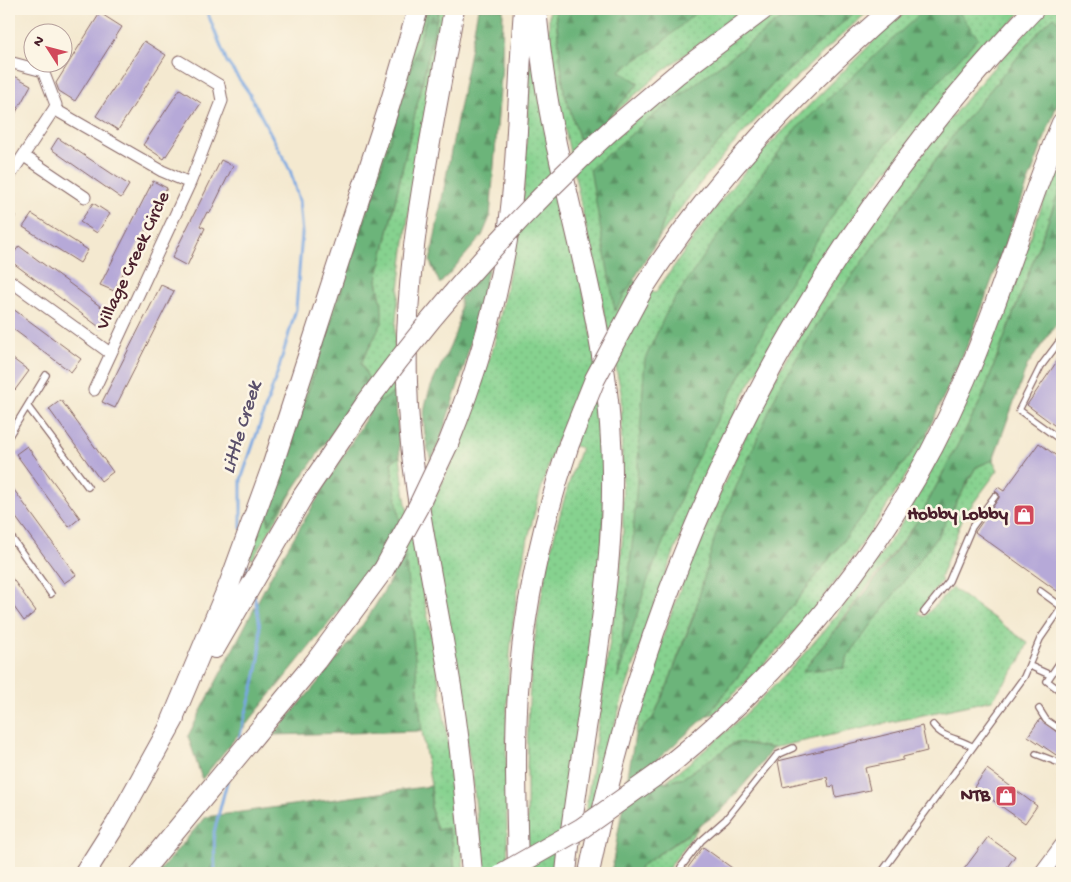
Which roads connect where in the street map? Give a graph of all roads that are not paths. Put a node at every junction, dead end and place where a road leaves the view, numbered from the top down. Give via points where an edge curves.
1 (418, 9) edge
2 (454, 9) edge
3 (524, 9) edge
4 (536, 9) edge
5 (764, 9) edge
6 (891, 9) edge
7 (1034, 9) edge
8 (179, 61) dead end
9 (9, 62) edge
10 (54, 109) junction
11 (1062, 123) edge
12 (24, 156) junction
13 (9, 178) edge
14 (190, 183) junction
15 (85, 197) dead end
16 (9, 203) edge
17 (9, 216) edge
18 (9, 280) edge
19 (1062, 338) edge
20 (110, 353) junction
21 (46, 375) dead end
22 (94, 390) dead end
23 (28, 407) junction
24 (9, 436) edge
25 (1062, 441) edge
26 (88, 487) dead end
27 (995, 496) dead end
28 (9, 534) edge
29 (1040, 591) dead end
30 (51, 594) dead end
31 (1062, 607) edge
32 (924, 612) dead end
33 (1062, 659) edge
34 (1030, 666) junction
35 (1050, 675) junction
36 (1062, 692) edge
37 (1039, 709) dead end
38 (932, 725) dead end
39 (168, 730) junction
40 (1062, 731) edge
41 (973, 747) junction
42 (793, 748) dead end
43 (1036, 754) dead end
44 (1062, 764) edge
45 (1062, 846) edge
46 (681, 867) dead end
47 (85, 873) edge
48 (140, 873) edge
49 (472, 873) edge
50 (503, 873) edge
51 (518, 873) edge
52 (566, 873) edge
53 (589, 873) edge
54 (880, 873) edge
55 (1042, 873) edge

1 - 39 highway via 272,467 229,586
2 - 49 highway via 416,239 408,310 406,382 416,490 457,719
3 - 48 highway, bridge via 514,168 502,265 484,344 448,444 384,569 316,661
4 - 52 highway via 551,116 602,355 612,460 608,576
5 - 39 highway, bridge via 611,130 552,185 429,319 366,403 284,527
6 - 51 highway, bridge via 760,136 690,219 644,287 599,371 569,444 538,549 521,656 517,728
7 - 53 highway via 939,116 874,202 801,314 737,431 692,528 648,646 611,774
8 - 14 street, Village Creek Circle via 219,85 222,100
9 - 10 street via 43,71 56,105
10 - 12 street
10 - 14 street, Village Creek Circle via 162,171
11 - 50 highway, bridge via 972,363 934,445 860,568 792,651 735,709 658,774 582,828
12 - 13 street
12 - 15 street
14 - 20 street, Village Creek Circle
16 - 17 street
18 - 20 street, Village Creek Circle
19 - 25 lane via 1042,366 1019,410
20 - 22 street, Village Creek Circle
21 - 23 lane
23 - 24 lane
23 - 26 lane
27 - 32 lane via 972,527 949,581
28 - 30 lane
29 - 31 lane
31 - 34 lane via 1040,639
33 - 35 lane
34 - 35 lane
34 - 41 lane
35 - 36 lane via 1047,680
37 - 40 lane via 1046,720
38 - 41 lane via 942,735 958,738
39 - 47 highway
41 - 54 lane
42 - 46 lane via 777,755 726,819 700,840
43 - 44 lane
45 - 55 main road

